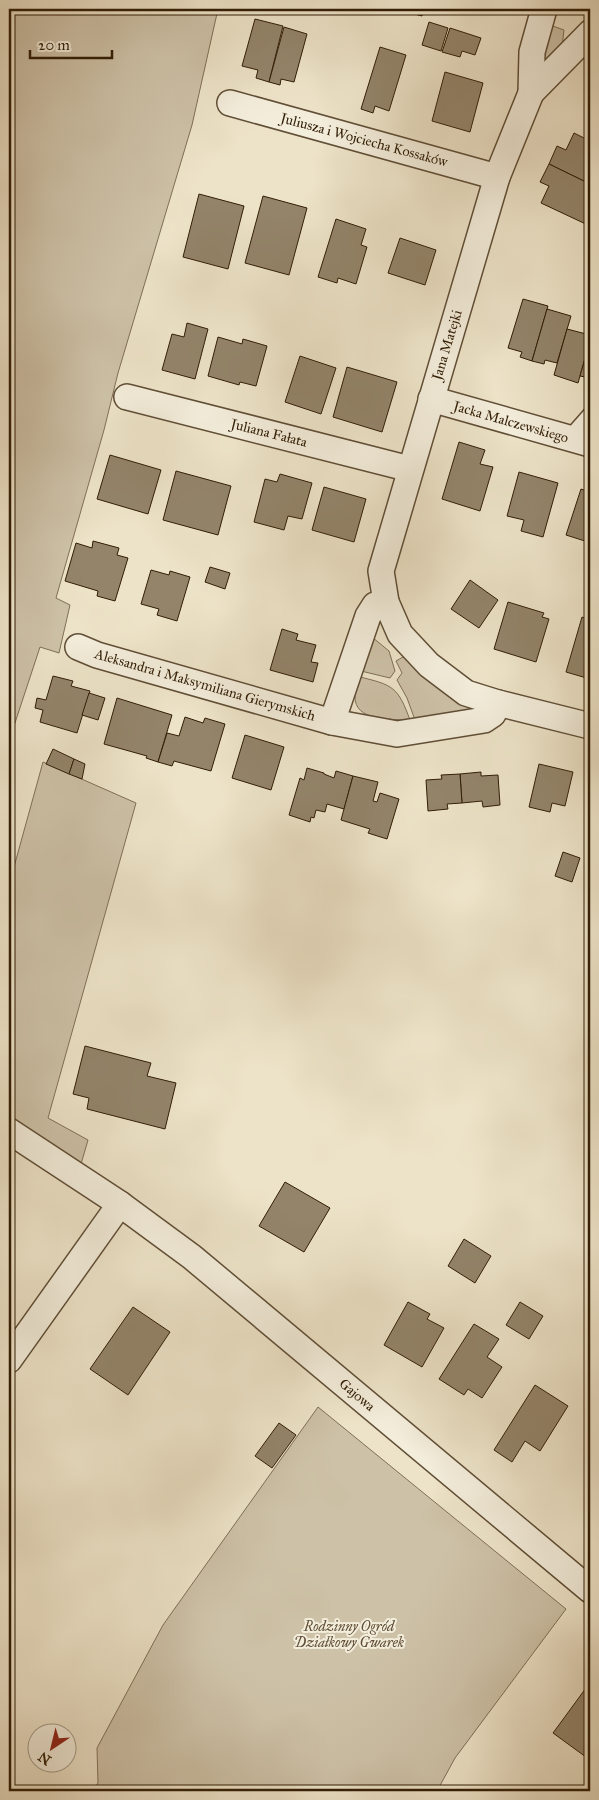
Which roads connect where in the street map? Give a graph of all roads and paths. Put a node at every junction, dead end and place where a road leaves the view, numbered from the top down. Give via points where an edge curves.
1 (544, 9) edge
2 (590, 33) edge
3 (531, 93) junction
4 (230, 104) dead end
5 (498, 177) junction
6 (127, 397) dead end
7 (431, 399) junction
8 (590, 413) edge
9 (579, 441) edge
10 (410, 469) junction
11 (386, 602) junction
12 (78, 647) dead end
13 (498, 703) junction
14 (332, 722) junction
15 (590, 726) edge
16 (9, 1131) edge
17 (120, 1204) junction
18 (9, 1360) edge
19 (590, 1590) edge

1 - 3 street, Jana Matejki via 532,52
2 - 3 street, Jana Matejki
3 - 5 street, Jana Matejki
4 - 5 street, Juliusza i Wojciecha Kossaków
5 - 7 street, Jana Matejki
6 - 10 street, Juliana Fałata
7 - 9 street, Jacka Malczewskiego
7 - 10 street, Jana Matejki
8 - 9 lane
10 - 11 street, Jana Matejki via 381,571
11 - 13 street, Jana Matejki via 400,634 430,665 466,693
11 - 14 street via 375,605 368,616
12 - 14 street, Aleksandra i Maksymiliana Gierymskich
13 - 14 street via 493,714 484,720 397,734
13 - 15 street, Jana Matejki
16 - 17 street, Gajowa
17 - 18 street
17 - 19 street, Gajowa via 192,1256

